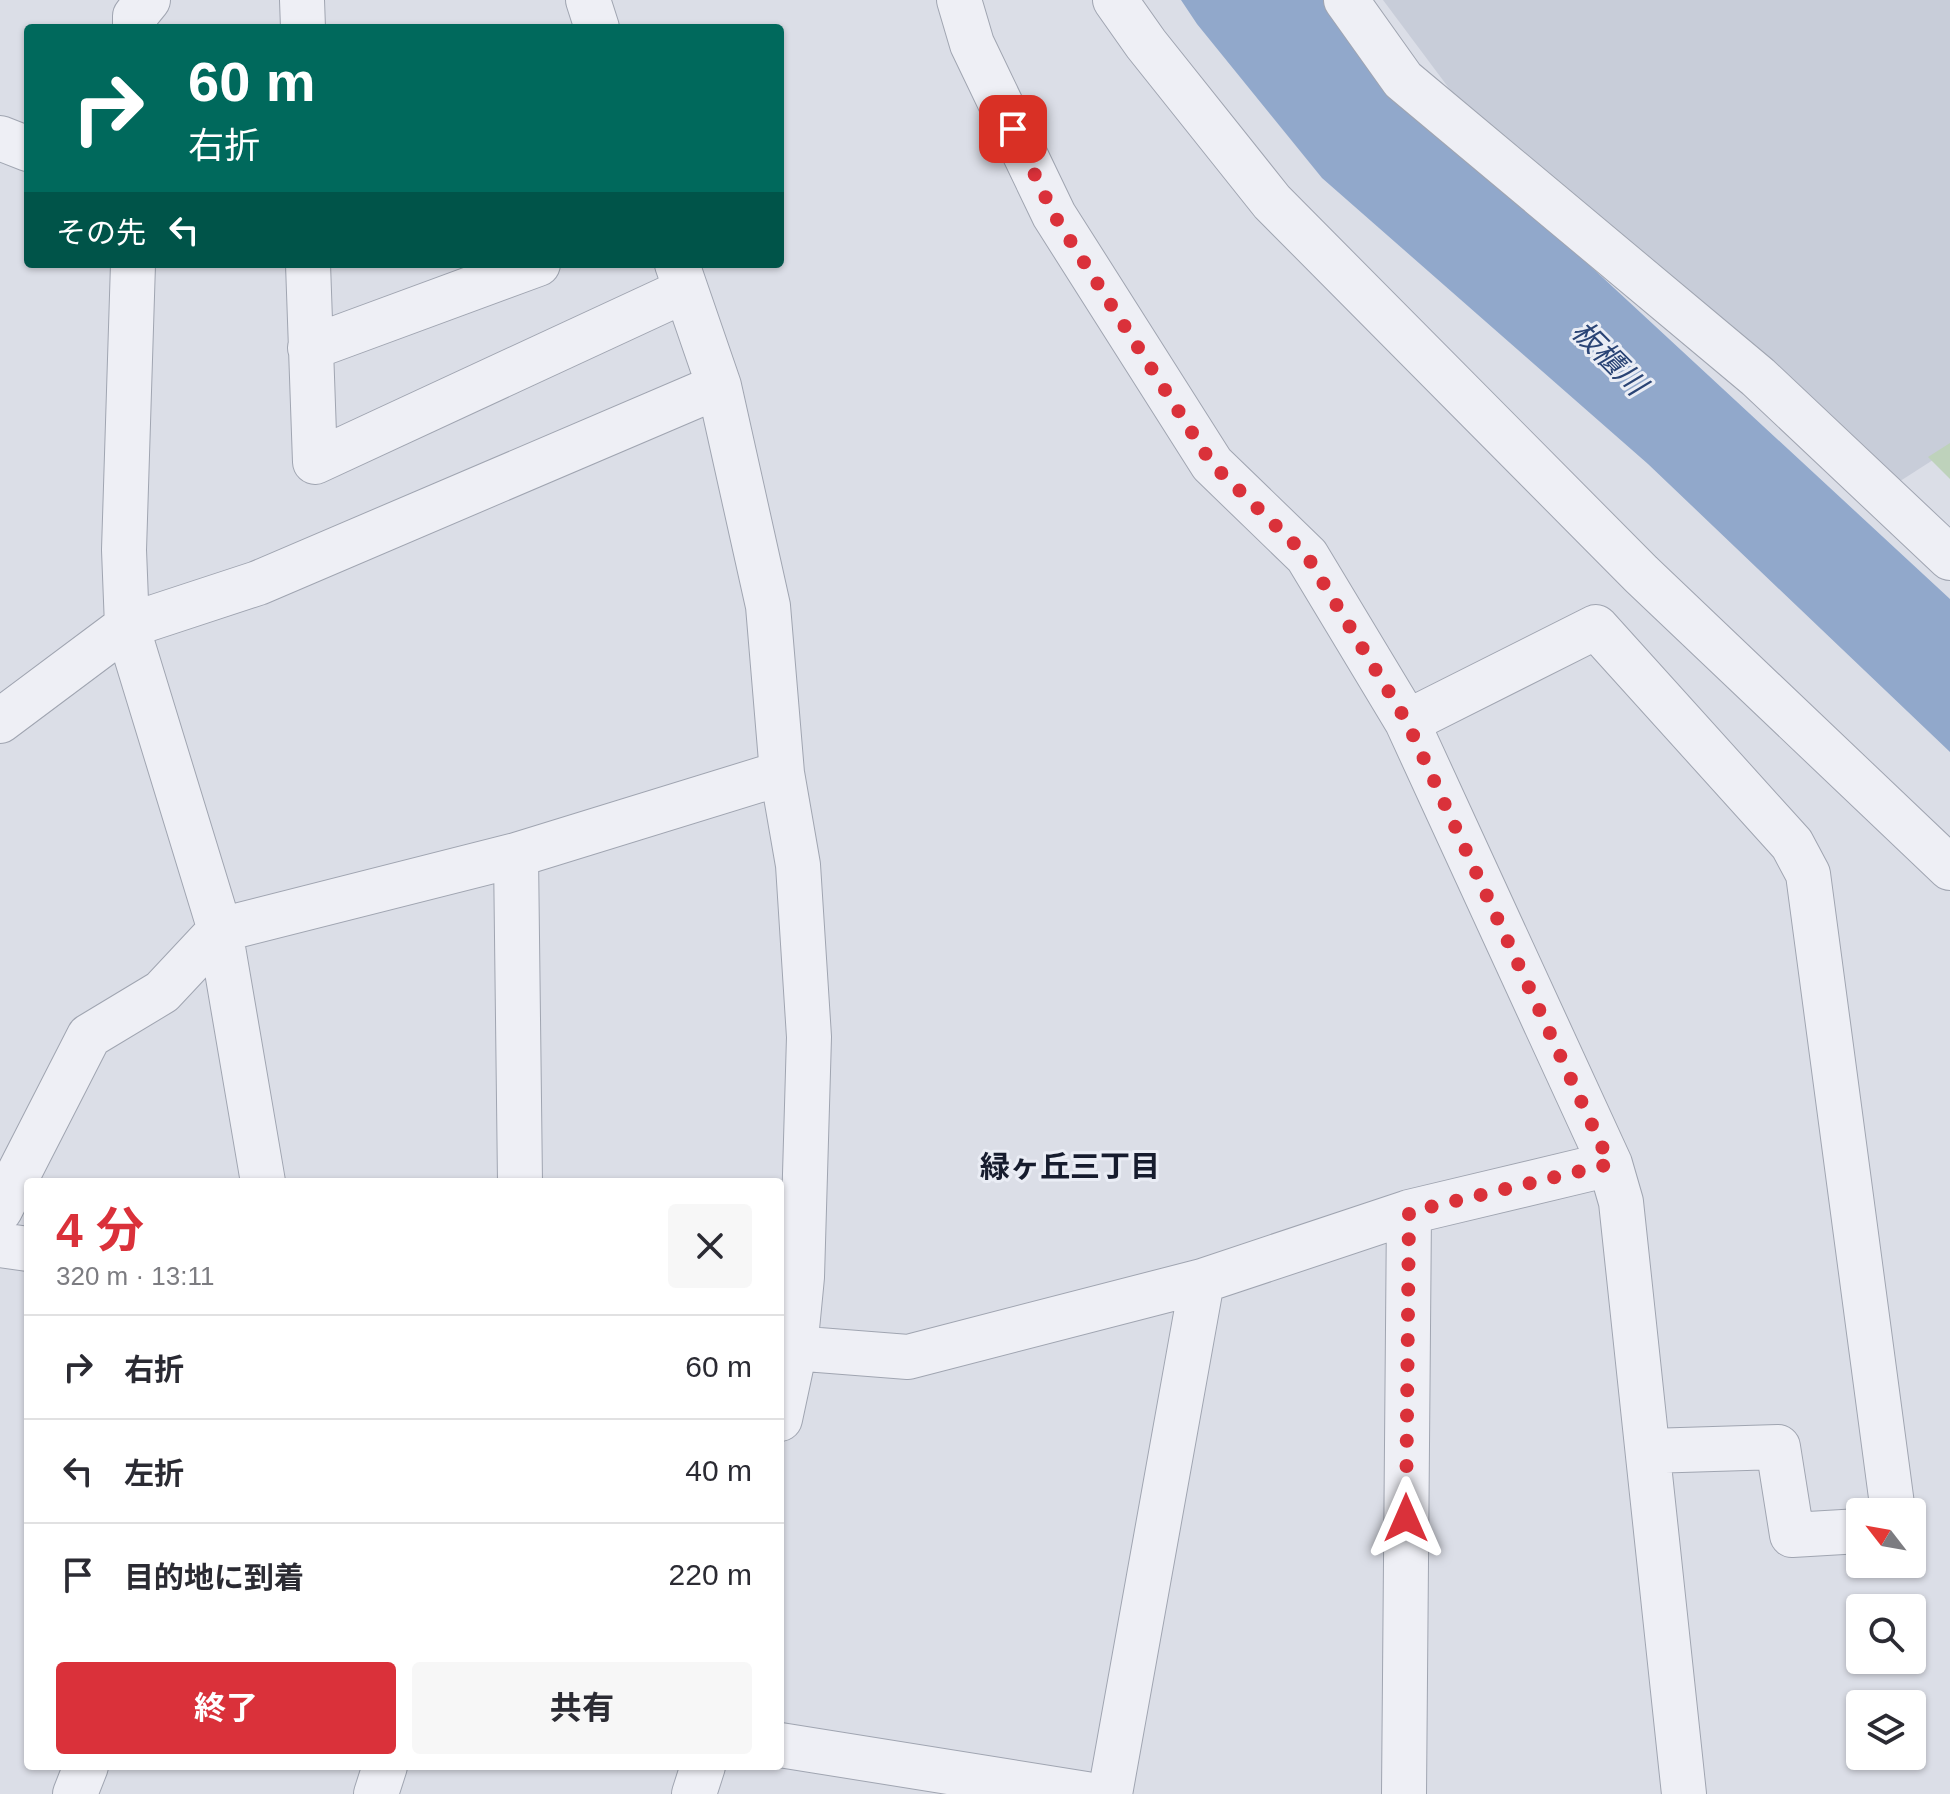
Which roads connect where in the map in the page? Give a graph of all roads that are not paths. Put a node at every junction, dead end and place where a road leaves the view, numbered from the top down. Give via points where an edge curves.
1 (148, 0) edge
2 (302, 0) edge
3 (588, 0) edge
4 (959, 0) edge
5 (1115, 0) edge
6 (1346, 0) edge
7 (135, 24) edge
8 (303, 24) edge
9 (596, 24) edge
10 (0, 138) edge
11 (24, 147) edge
12 (133, 268) edge
13 (308, 268) edge
14 (527, 268) edge
15 (681, 277) edge
16 (310, 348) junction
17 (719, 386) junction
18 (1950, 558) edge
19 (127, 626) junction
20 (0, 721) edge
21 (1407, 722) junction
22 (782, 773) junction
23 (516, 855) junction
24 (1950, 868) edge
25 (220, 930) junction
26 (1610, 1164) junction
27 (262, 1178) edge
28 (520, 1178) edge
29 (0, 1210) edge
30 (1409, 1212) junction
31 (0, 1245) edge
32 (24, 1248) edge
33 (1202, 1281) junction
34 (787, 1348) edge
35 (784, 1378) edge
36 (1649, 1451) junction
37 (1891, 1498) edge
38 (1846, 1532) edge
39 (784, 1746) edge
40 (84, 1770) edge
41 (384, 1770) edge
42 (702, 1770) edge
43 (75, 1794) edge
44 (376, 1794) edge
45 (694, 1794) edge
46 (1086, 1794) edge
47 (1110, 1794) edge
48 (1404, 1794) edge
49 (1684, 1794) edge

1 - 7 street
2 - 8 street
3 - 9 street
4 - 21 street via 972,44 1054,215 1212,464 1307,556
5 - 24 street via 1272,202 1641,574
6 - 18 street via 1403,80 1758,377
10 - 11 street
12 - 19 street via 124,550
13 - 16 street
14 - 16 street
15 - 16 street via 315,462
15 - 17 street
17 - 19 street via 258,583
17 - 22 street via 768,606
19 - 20 street
19 - 25 street
21 - 26 street
21 - 37 street via 1596,627 1792,844 1808,874
22 - 23 street
22 - 34 street via 798,865 809,1037 802,1277
23 - 25 street
23 - 28 street
25 - 27 street
25 - 29 street via 162,992 89,1036
26 - 30 street
26 - 36 street via 1621,1202
30 - 33 street
30 - 48 street
31 - 32 street
33 - 34 street via 908,1357
33 - 47 street
34 - 35 street
36 - 38 street via 1778,1447 1792,1535
36 - 49 street
39 - 46 street
40 - 43 street
41 - 44 street
42 - 45 street

